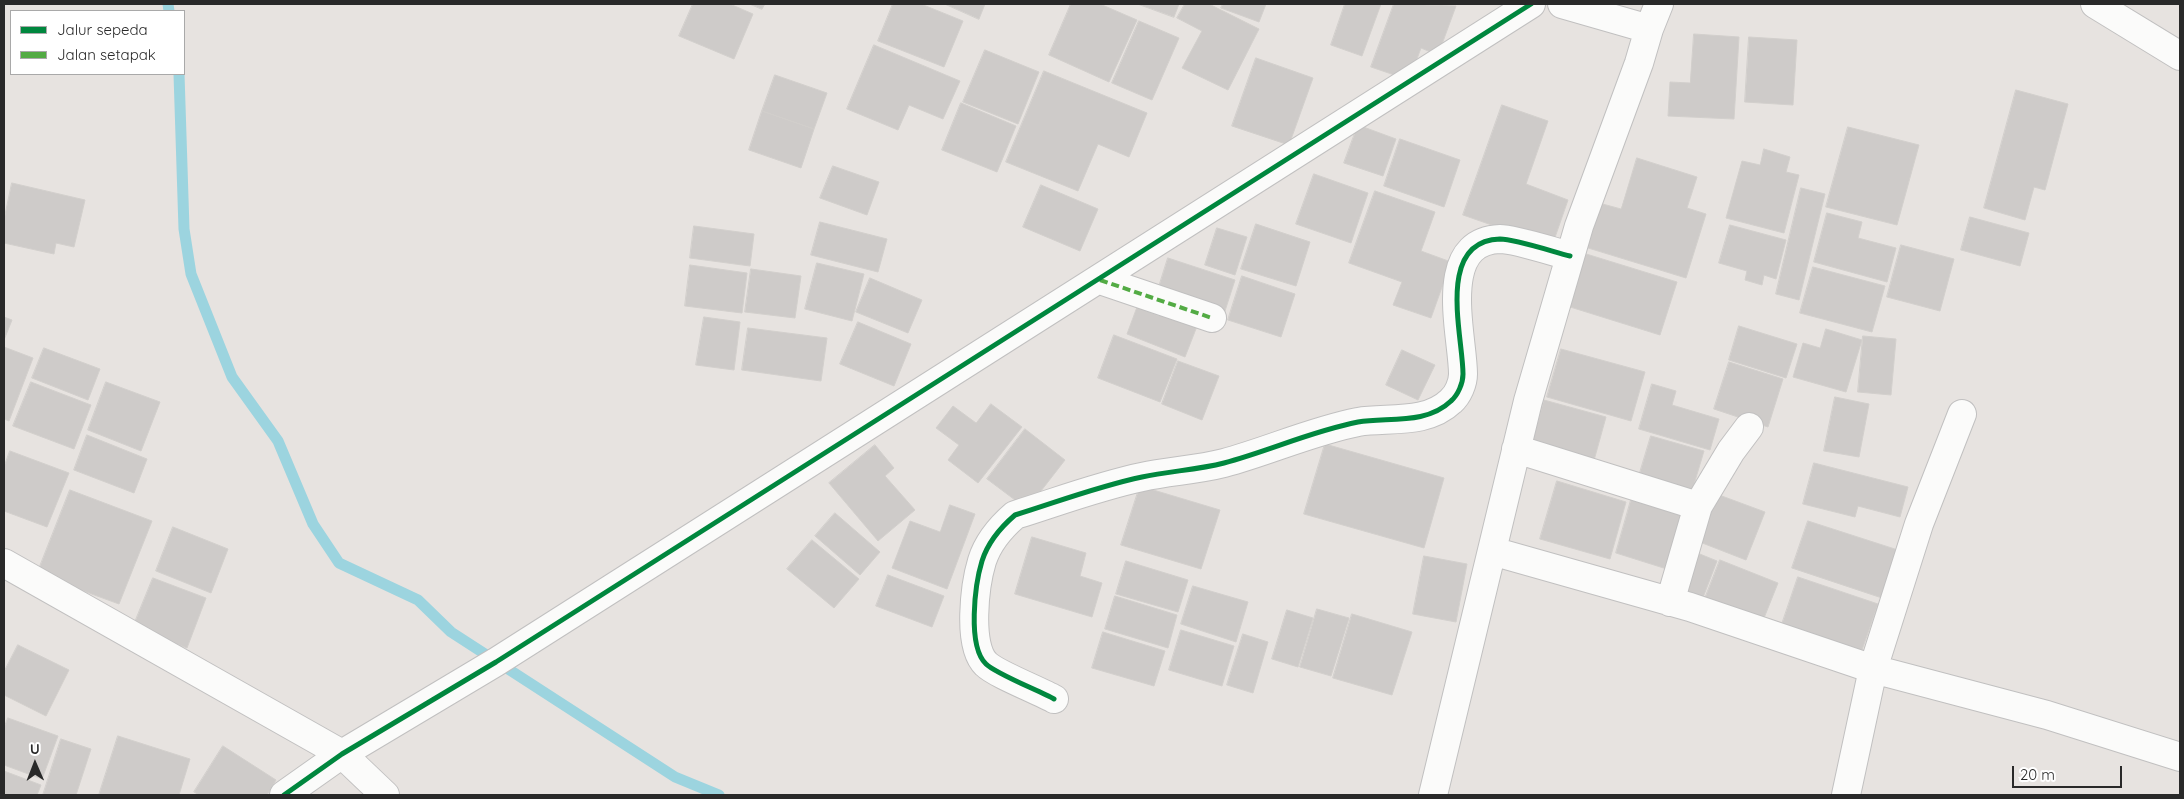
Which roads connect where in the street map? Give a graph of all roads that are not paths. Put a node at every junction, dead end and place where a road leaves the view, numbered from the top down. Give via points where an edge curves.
1 (1531, 4) edge
2 (1562, 4) edge
3 (1659, 4) edge
4 (2096, 4) edge
5 (1649, 29) junction
6 (2180, 56) edge
7 (1570, 256) junction
8 (1100, 280) junction
9 (1212, 318) dead end
10 (1962, 414) dead end
11 (1749, 427) dead end
12 (1516, 449) junction
13 (1698, 506) junction
14 (1492, 551) junction
15 (4, 563) edge
16 (1670, 602) junction
17 (1873, 669) junction
18 (1054, 699) dead end
19 (342, 754) junction
20 (2180, 757) edge
21 (284, 795) edge
22 (385, 795) edge
23 (1433, 795) edge
24 (1846, 795) edge

1 - 8 street
2 - 5 street
3 - 5 street
4 - 6 street
5 - 7 street
7 - 12 street
7 - 18 street via 1501,239 1484,242 1468,254 1458,276 1457,328 1463,375 1459,389 1442,408 1414,419 1377,419 1348,424 1223,463 1140,477 1015,515 999,528 982,561 974,611 976,650 986,665
8 - 9 street
8 - 19 street via 496,662
10 - 17 street via 1919,524
11 - 13 street
12 - 13 street
12 - 14 street
13 - 16 street
14 - 16 street
14 - 23 street
15 - 19 street
16 - 17 street
17 - 20 street via 2047,715
17 - 24 street
19 - 21 street
19 - 22 street

